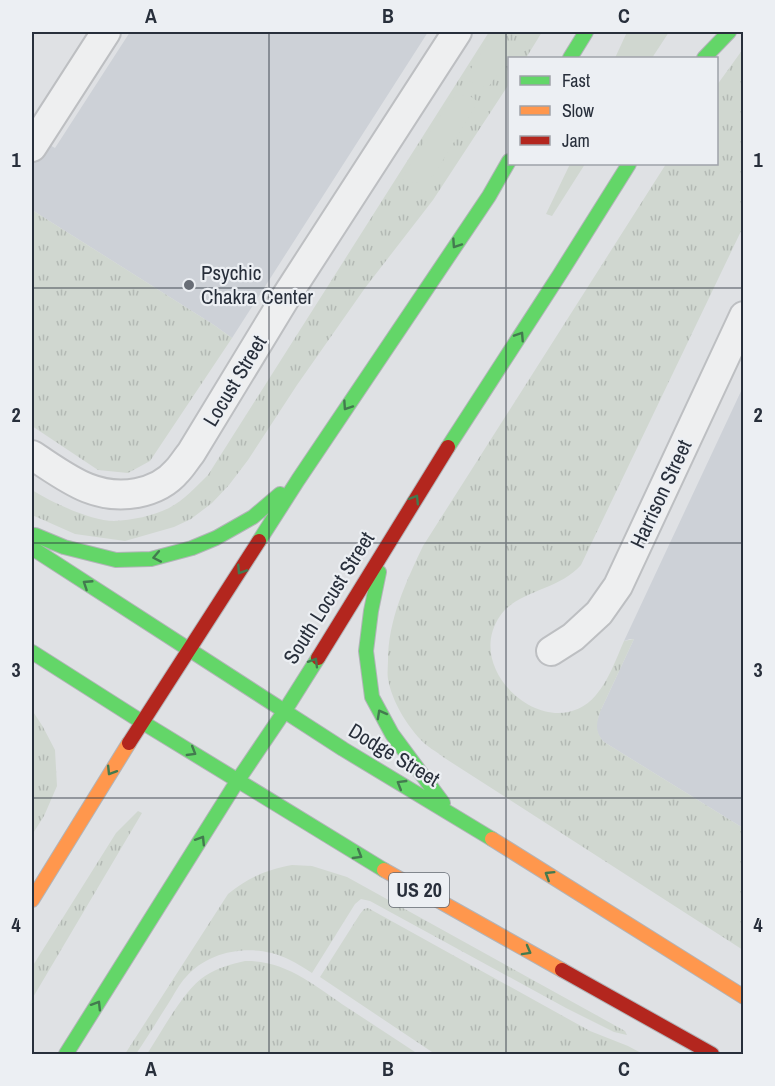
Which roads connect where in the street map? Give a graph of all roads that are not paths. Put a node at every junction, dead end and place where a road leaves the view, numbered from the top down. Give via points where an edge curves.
1 (106, 32) edge
2 (457, 32) edge
3 (586, 32) edge
4 (729, 32) edge
5 (571, 57) edge
6 (705, 57) edge
7 (32, 147) edge
8 (508, 164) edge
9 (628, 165) edge
10 (744, 316) edge
11 (32, 455) edge
12 (298, 480) junction
13 (32, 534) edge
14 (32, 548) edge
15 (384, 549) junction
16 (189, 650) junction
17 (551, 651) dead end
18 (32, 652) edge
19 (284, 712) junction
20 (142, 722) junction
21 (238, 780) junction
22 (451, 814) junction
23 (32, 900) edge
24 (741, 995) edge
25 (707, 1052) edge
26 (66, 1054) edge

1 - 7 street
2 - 11 street, Locust Street via 176,473 154,489 124,495 98,493
3 - 5 highway
4 - 6 highway
8 -> 12 highway
15 -> 9 highway, South Locust Street
10 - 17 street, Harrison Street via 618,586 599,613
12 -> 13 highway via 253,517 216,538 151,559 116,560
12 -> 16 highway
16 -> 14 highway, Dodge Street
19 -> 15 highway, South Locust Street
22 -> 15 highway via 392,734 372,697 366,651 370,610
16 - 19 highway, Dodge Street
16 - 20 highway
18 - 20 highway, US 20
19 - 21 highway, South Locust Street
22 -> 19 highway, Dodge Street
20 -> 21 highway, US 20
20 -> 23 highway
21 -> 25 highway, US 20 via 390,874
26 -> 21 highway, South Locust Street
24 -> 22 highway, Dodge Street

